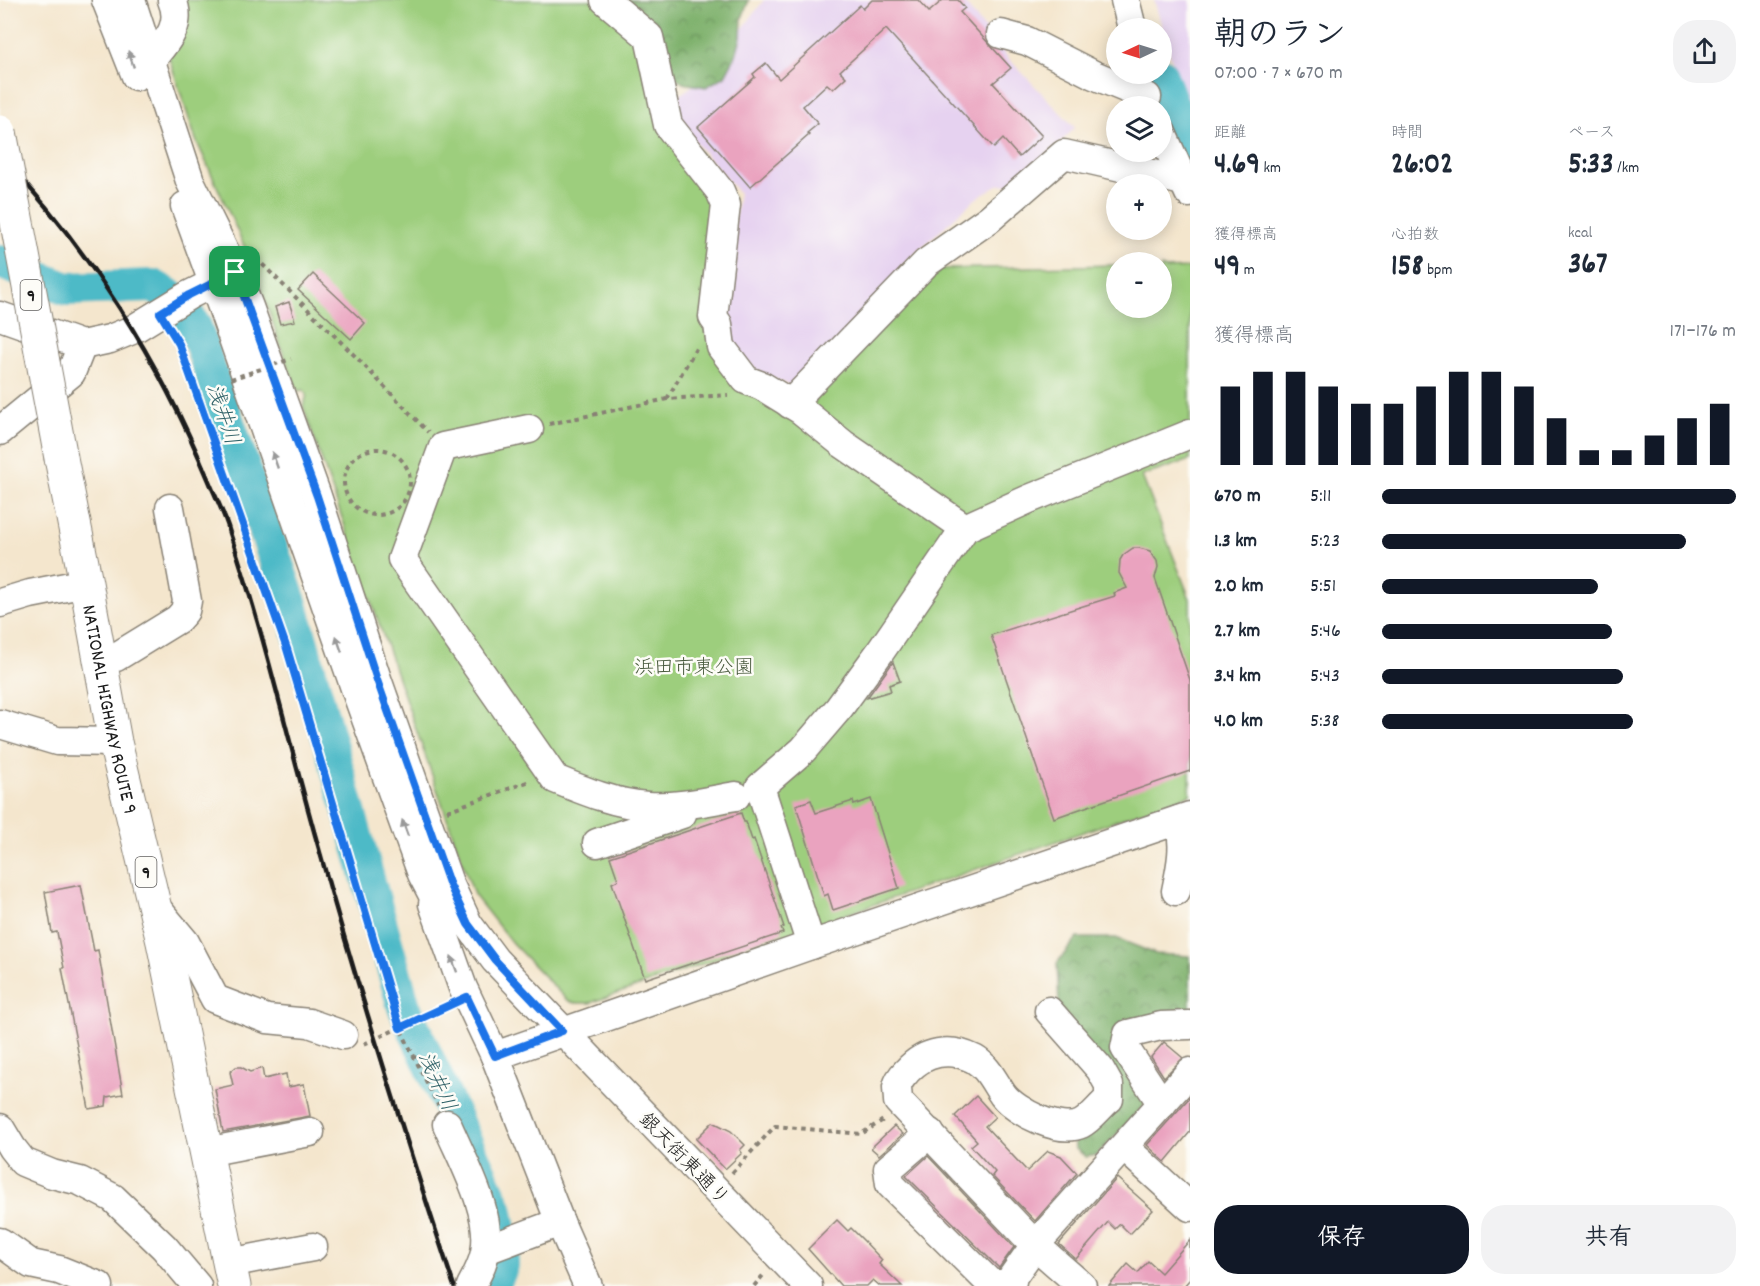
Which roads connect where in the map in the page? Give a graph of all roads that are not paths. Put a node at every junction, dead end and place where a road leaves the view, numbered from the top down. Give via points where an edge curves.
1 (106, 0) edge
2 (131, 0) edge
3 (172, 0) edge
4 (605, 0) edge
5 (1125, 0) edge
6 (1130, 18) edge
7 (1001, 34) dead end
8 (151, 60) junction
9 (1147, 92) edge
10 (0, 132) edge
11 (1172, 155) edge
12 (1187, 188) edge
13 (203, 288) junction
14 (0, 316) edge
15 (82, 345) junction
16 (790, 404) junction
17 (529, 429) road end
18 (0, 431) edge
19 (1190, 434) edge
20 (170, 508) dead end
21 (965, 528) junction
22 (86, 583) junction
23 (0, 603) edge
24 (100, 660) junction
25 (0, 724) edge
26 (115, 742) junction
27 (748, 792) junction
28 (1184, 818) edge
29 (597, 843) dead end
30 (422, 874) junction
31 (1176, 891) dead end
32 (154, 905) junction
33 (811, 945) junction
34 (495, 960) junction
35 (1049, 1011) dead end
36 (1190, 1025) edge
37 (562, 1031) junction
38 (343, 1035) road end
39 (495, 1056) junction
40 (1190, 1072) edge
41 (1162, 1104) junction
42 (447, 1125) road end
43 (0, 1128) edge
44 (310, 1132) dead end
45 (930, 1133) junction
46 (1124, 1148) junction
47 (206, 1152) junction
48 (1190, 1207) edge
49 (560, 1222) junction
50 (0, 1242) edge
51 (1035, 1245) junction
52 (313, 1247) dead end
53 (496, 1247) junction
54 (231, 1275) edge
55 (1011, 1285) edge
56 (99, 1286) edge
57 (197, 1286) edge
58 (471, 1286) edge
59 (588, 1286) edge
60 (808, 1286) edge
61 (1082, 1286) edge

13 -> 1 street via 129,55
2 - 8 street
3 - 8 street via 177,12 170,38
4 - 16 street via 649,37 668,125 720,190 726,205 713,317 718,324 721,347 746,380
5 - 6 street
7 - 9 street via 1027,41 1094,75
8 - 13 street via 190,181
10 - 22 highway, NATIONAL HIGHWAY ROUTE 9 / 9, bridge
11 - 12 street
12 - 16 street via 1064,154 989,219 926,263
13 - 15 street via 132,330
30 -> 13 street
13 - 34 street via 317,496 449,883 468,924
14 - 15 street
15 - 18 street via 71,373
16 - 21 street
17 - 27 street via 443,447 402,559 555,779 586,792 648,806 680,805
19 - 21 street
20 - 24 street via 187,601 185,611 116,657
21 - 27 street via 839,708 803,750
22 - 23 street
22 - 24 highway, NATIONAL HIGHWAY ROUTE 9 / 9
24 - 26 highway, NATIONAL HIGHWAY ROUTE 9 / 9
25 - 26 street via 57,741
26 - 32 highway, NATIONAL HIGHWAY ROUTE 9 / 9
27 - 29 street
27 - 33 street
28 - 31 street via 1183,858
28 - 33 street
30 - 34 street via 451,921
39 -> 30 street via 467,997
32 - 38 street via 185,942 215,999 267,1018 309,1023
32 - 47 highway, NATIONAL HIGHWAY ROUTE 9 / 9
33 - 37 street
34 - 37 street, 銀天街東通り
35 - 45 street via 1100,1069 1109,1085 1109,1099 1082,1123 1059,1125 1018,1110 976,1060 960,1053 939,1053 924,1056 897,1086 898,1101
36 - 41 street via 1150,1028 1126,1037 1125,1048
37 - 39 street
37 - 60 street, 銀天街東通り
39 - 49 street
40 - 41 street
41 - 46 street
42 - 53 street
43 - 57 street via 23,1162 80,1181 113,1198 164,1247
44 - 47 street
45 - 51 street
45 - 55 street via 888,1169 890,1184 991,1284
46 - 48 street
46 - 51 street
47 - 54 highway, NATIONAL HIGHWAY ROUTE 9 / 9
49 - 53 street
49 - 59 street
50 - 56 street via 31,1264
51 - 55 street
51 - 61 street
52 - 54 street
53 - 58 street

